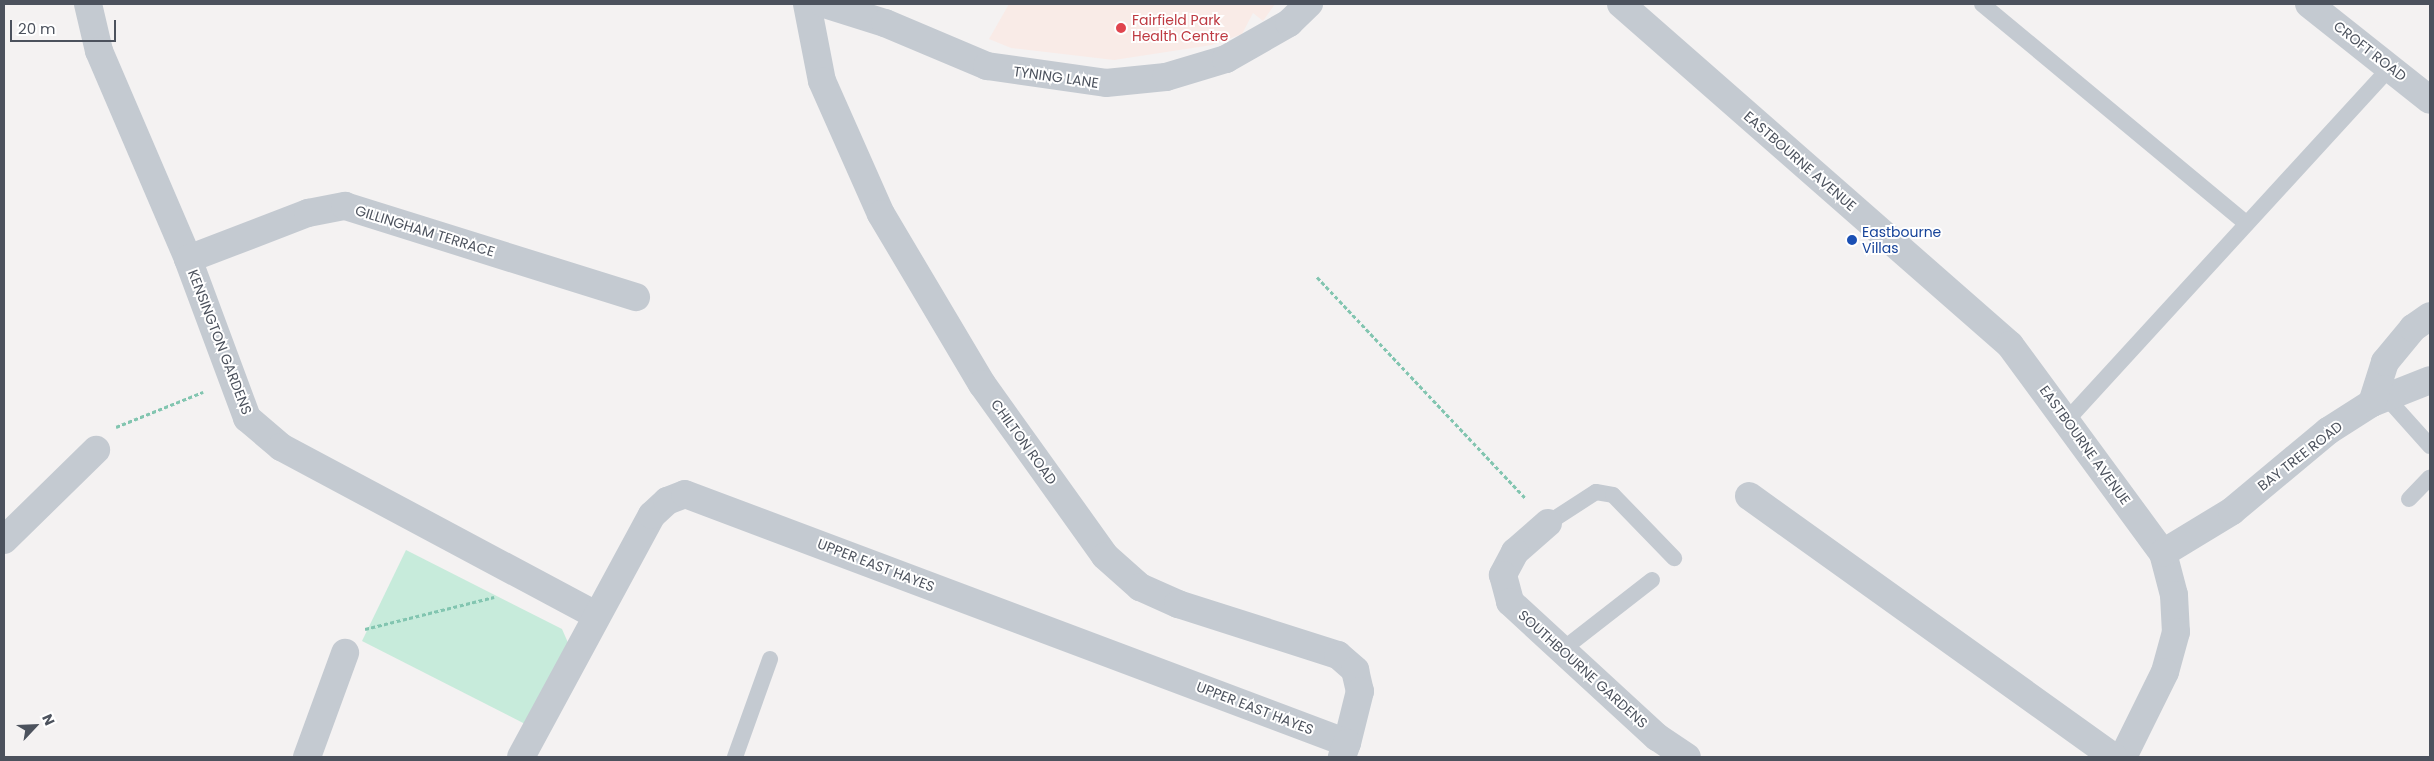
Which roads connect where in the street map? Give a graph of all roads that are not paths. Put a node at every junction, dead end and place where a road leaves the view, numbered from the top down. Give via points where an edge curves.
1 (88, 4) edge
2 (807, 4) edge
3 (824, 4) edge
4 (1309, 4) edge
5 (1621, 4) edge
6 (1982, 4) edge
7 (2309, 4) edge
8 (2392, 66) junction
9 (2430, 100) edge
10 (2247, 224) junction
11 (188, 259) junction
12 (636, 297) dead end
13 (2430, 316) edge
14 (2430, 380) edge
15 (2379, 400) junction
16 (2068, 419) junction
17 (2430, 446) edge
18 (96, 450) dead end
19 (2430, 476) edge
20 (1748, 496) dead end
21 (2409, 499) dead end
22 (1548, 523) joint
23 (4, 540) edge
24 (2163, 553) junction
25 (1674, 558) dead end
26 (1652, 580) dead end
27 (597, 616) junction
28 (1562, 650) junction
29 (345, 653) dead end
30 (770, 659) dead end
31 (1344, 750) edge
32 (307, 757) edge
33 (522, 757) edge
34 (734, 757) edge
35 (1687, 757) edge
36 (2113, 757) edge
37 (2123, 757) edge

1 - 11 street, KENSINGTON GARDENS via 99,51
2 - 31 street, CHILTON ROAD via 822,81 881,214 982,384 1105,556 1140,587 1178,604 1338,655 1356,670 1360,691
3 - 4 street, TYNING LANE via 885,23 987,66 1106,83 1166,77 1226,60 1289,23
5 - 16 street, EASTBOURNE AVENUE via 2010,345
6 - 10 lane
7 - 8 street, CROFT ROAD
8 - 9 street, CROFT ROAD
8 - 10 lane
10 - 16 lane
11 - 12 street, GILLINGHAM TERRACE via 308,213 346,206
11 - 27 street, KENSINGTON GARDENS via 247,418 281,447
13 - 15 street via 2413,328 2385,362
14 - 15 street, BAY TREE ROAD
15 - 17 lane
15 - 24 street, BAY TREE ROAD via 2328,431 2232,511
16 - 24 street, EASTBOURNE AVENUE
18 - 23 street
19 - 21 lane
20 - 36 street
22 - 25 lane via 1596,492 1613,495
22 - 28 street, SOUTHBOURNE GARDENS via 1515,552 1503,575 1510,602
24 - 37 street via 2174,595 2176,632 2165,672
26 - 28 lane
27 - 31 street, UPPER EAST HAYES via 652,515 667,501 685,494
27 - 33 street, UPPER EAST HAYES
28 - 35 street, SOUTHBOURNE GARDENS via 1657,737
29 - 32 street
30 - 34 lane

